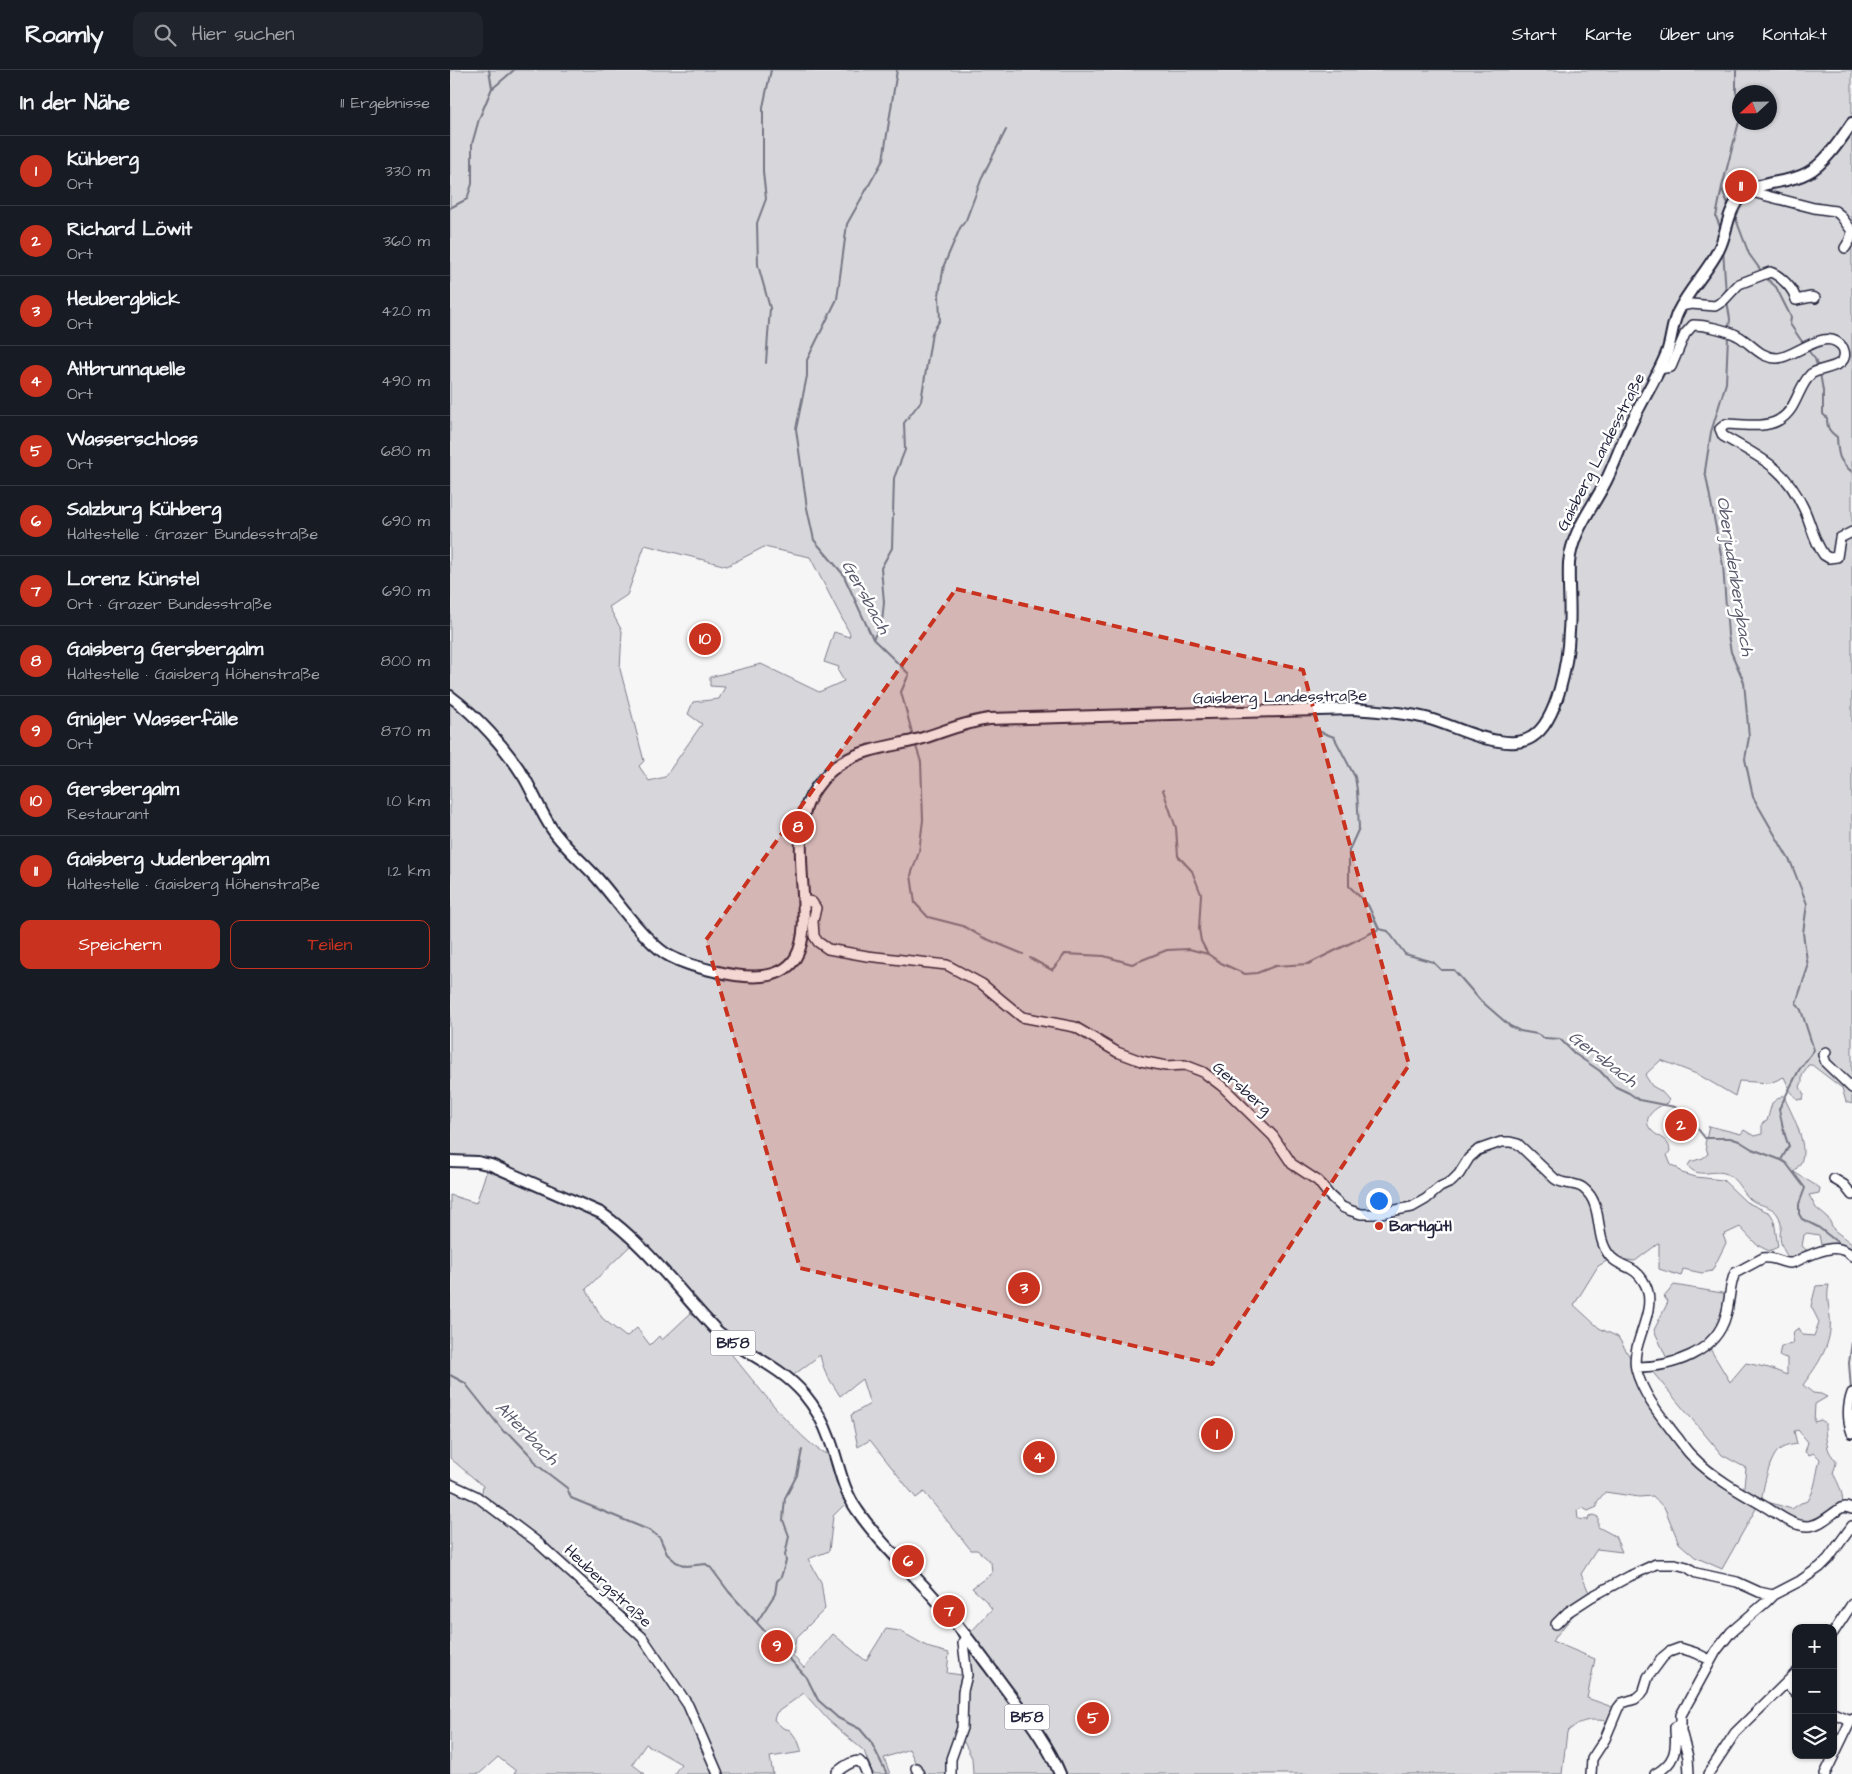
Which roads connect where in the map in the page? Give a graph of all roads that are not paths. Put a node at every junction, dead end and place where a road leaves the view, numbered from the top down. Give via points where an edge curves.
1 (1852, 123) edge
2 (1746, 192) junction
3 (1845, 248) dead end
4 (1815, 298) dead end
5 (1681, 306) junction
6 (1659, 370) junction
7 (1852, 532) edge
8 (450, 696) edge
9 (803, 900) junction
10 (1826, 1052) dead end
11 (1852, 1088) edge
12 (450, 1160) edge
13 (1834, 1178) dead end
14 (1852, 1195) edge
15 (1847, 1252) edge
16 (1636, 1367) junction
17 (1851, 1396) edge
18 (1852, 1433) edge
19 (450, 1484) edge
20 (1852, 1509) edge
21 (1852, 1526) edge
22 (1773, 1595) junction
23 (1852, 1604) edge
24 (1556, 1624) dead end
25 (1837, 1627) edge
26 (966, 1635) junction
27 (1710, 1660) junction
28 (1792, 1677) edge
29 (1786, 1683) junction
30 (1792, 1689) edge
31 (1836, 1714) edge
32 (1852, 1720) edge
33 (1680, 1724) junction
34 (718, 1774) edge
35 (837, 1774) edge
36 (868, 1774) edge
37 (951, 1774) edge
38 (1060, 1774) edge
39 (1591, 1774) edge
40 (1656, 1774) edge
41 (1689, 1774) edge
42 (1708, 1774) edge
43 (1825, 1774) edge

1 - 2 main road via 1809,173 1760,185
2 - 3 street via 1835,211 1852,231
2 - 5 main road, Gaisberg Landesstraße via 1734,206 1717,253
4 - 5 street via 1796,300 1793,291 1770,272 1739,284 1715,306
5 - 6 main road, Gaisberg Landesstraße
6 - 7 street via 1672,366 1685,334 1693,325 1733,334 1763,354 1777,358 1819,341 1838,344 1845,353 1842,364 1811,375 1793,407 1780,420 1762,425 1726,424 1720,429 1723,436 1771,463 1790,483 1824,555 1837,557 1840,538
6 - 9 main road, Gaisberg Landesstraße via 1629,427 1606,481 1574,537 1569,563 1568,643 1559,690 1551,713 1532,737 1514,742 1498,741 1427,718 1354,709 966,723 868,752 842,762 828,774 816,788 802,826
8 - 9 main road, Gaisberg Landesstraße via 480,722 511,760 559,838 658,947 680,961 748,978 774,974 785,968 800,951
9 - 16 street, Gersberg via 816,906 812,922 814,934 818,942 828,949 947,966 982,984 1022,1017 1074,1027 1117,1052 1141,1060 1166,1066 1185,1065 1203,1072 1220,1084 1273,1136 1292,1164 1318,1181 1329,1196 1349,1210 1375,1214 1416,1205 1451,1182 1483,1148 1501,1142 1518,1144 1559,1182 1581,1186 1589,1194 1596,1206 1607,1252 1632,1268 1645,1284 1648,1308
10 - 11 street via 1826,1063
12 - 26 main road, B158 via 491,1165 590,1207 634,1240 718,1332 794,1383 813,1406 831,1441 845,1489 857,1511
13 - 14 street
15 - 16 street via 1827,1249 1794,1262 1767,1257 1739,1271 1733,1276 1723,1325 1709,1344 1668,1363
16 - 20 street via 1649,1399 1690,1454 1752,1500 1806,1526 1818,1524 1841,1508
17 - 18 street via 1848,1418
19 - 34 street, Heubergstraße via 476,1496 536,1540 642,1637 688,1705
21 - 22 street via 1828,1559 1811,1575
22 - 24 street via 1737,1582 1696,1574 1687,1567 1656,1564 1591,1597
22 - 27 street via 1731,1632
23 - 25 street
26 - 37 street via 963,1642 966,1675 962,1728 951,1759
26 - 38 main road, B158 via 1043,1741
27 - 33 street via 1681,1715
27 - 39 street via 1680,1648 1663,1657 1648,1677 1641,1694 1618,1708 1592,1759
28 - 29 street
29 - 30 street
29 - 42 street via 1735,1733
31 - 32 street
32 - 43 street
33 - 40 street via 1675,1727 1673,1758
33 - 41 street
35 - 36 street via 854,1761 859,1761

